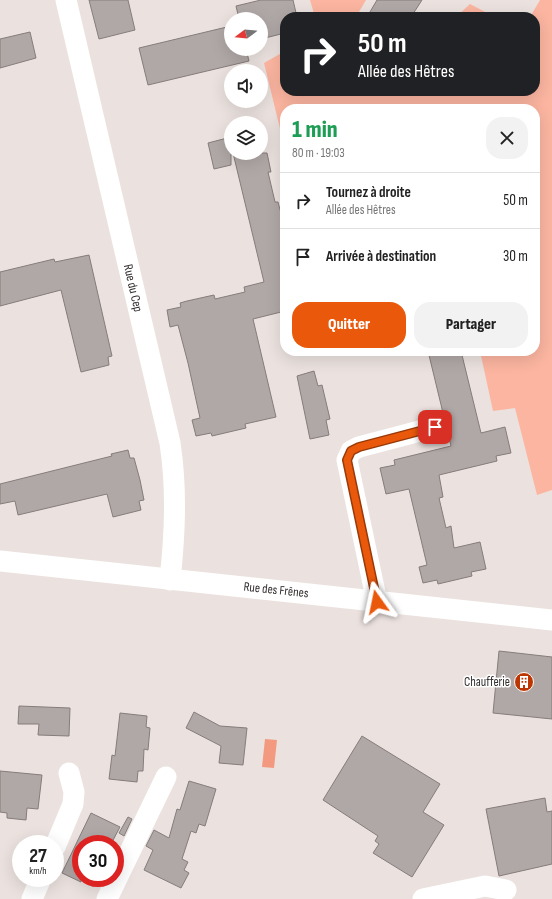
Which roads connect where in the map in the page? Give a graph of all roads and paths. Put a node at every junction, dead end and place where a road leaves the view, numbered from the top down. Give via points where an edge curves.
1 (66, 0) edge
2 (435, 427) dead end
3 (0, 561) edge
4 (170, 580) junction
5 (377, 602) junction
6 (552, 620) edge
7 (69, 773) dead end
8 (166, 777) dead end
9 (60, 835) edge
10 (37, 887) edge
11 (506, 890) dead end
12 (32, 899) edge
13 (107, 899) edge
14 (424, 899) edge

1 - 4 street, Rue du Cep via 170,443 175,502
2 - 5 street via 359,447 351,451 347,460
3 - 4 street, Rue des Frênes
4 - 5 street, Rue des Frênes
5 - 6 street, Rue des Frênes
7 - 9 street via 74,792 73,804
8 - 13 street
10 - 12 street
11 - 14 street via 484,886

